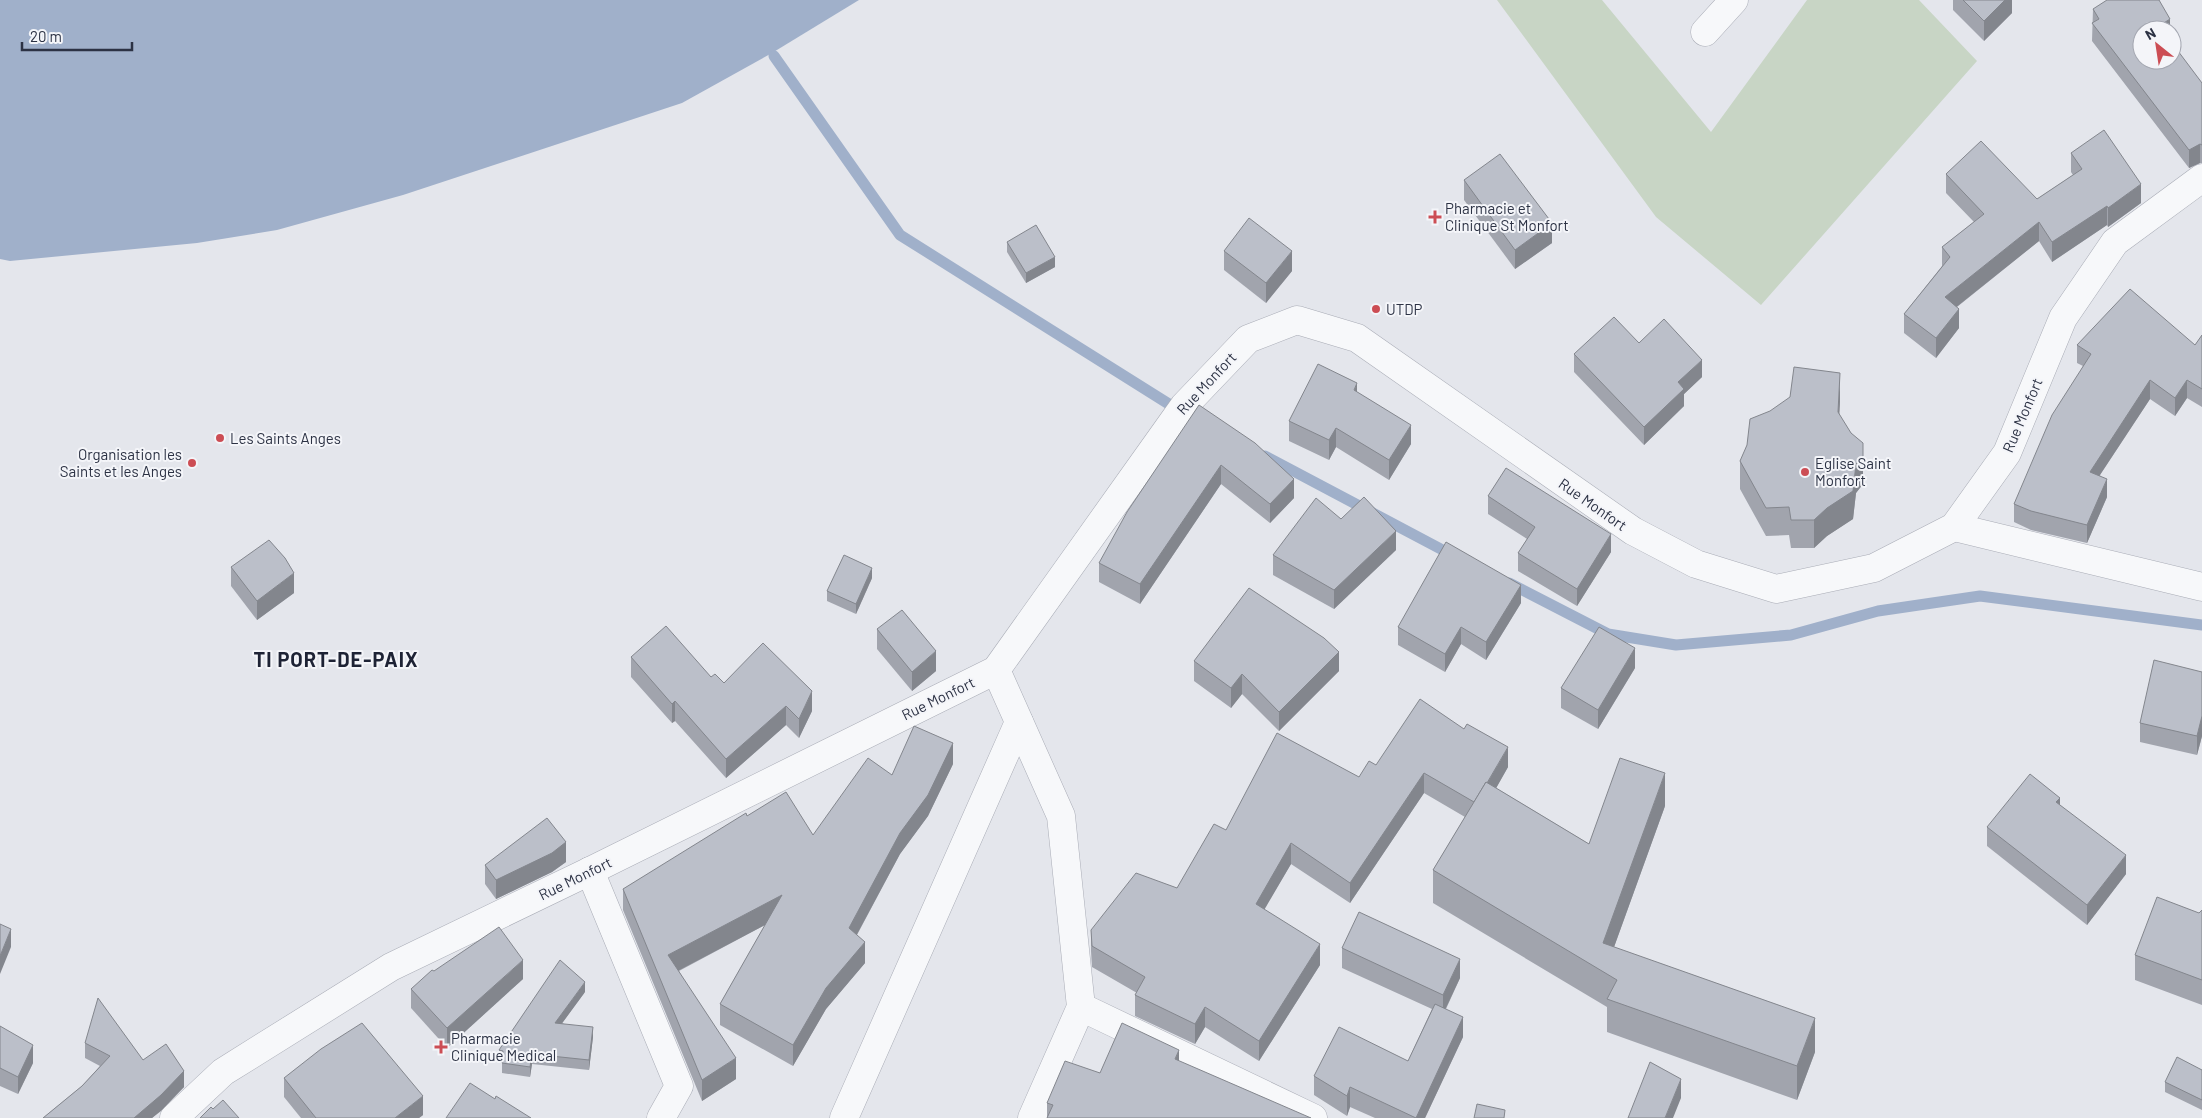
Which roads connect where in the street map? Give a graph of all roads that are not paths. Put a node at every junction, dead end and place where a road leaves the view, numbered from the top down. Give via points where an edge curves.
1 (1734, 0) edge
2 (1705, 32) dead end
3 (2202, 178) edge
4 (1954, 527) junction
5 (2202, 587) edge
6 (996, 670) junction
7 (1019, 722) junction
8 (590, 871) junction
9 (1081, 1007) junction
10 (174, 1118) edge
11 (662, 1118) edge
12 (844, 1118) edge
13 (1032, 1118) edge
14 (1313, 1118) edge

1 - 2 street
3 - 4 street, Rue Monfort via 2115,242 2063,318 2007,453
4 - 5 street
4 - 6 street, Rue Monfort via 1874,568 1776,589 1696,564 1633,531 1357,338 1297,320 1248,339 1184,406
6 - 7 street
6 - 8 street, Rue Monfort
7 - 9 street via 1061,816
7 - 12 street
8 - 10 street, Rue Monfort via 391,966 223,1072
8 - 11 street via 679,1086
9 - 13 street
9 - 14 street

